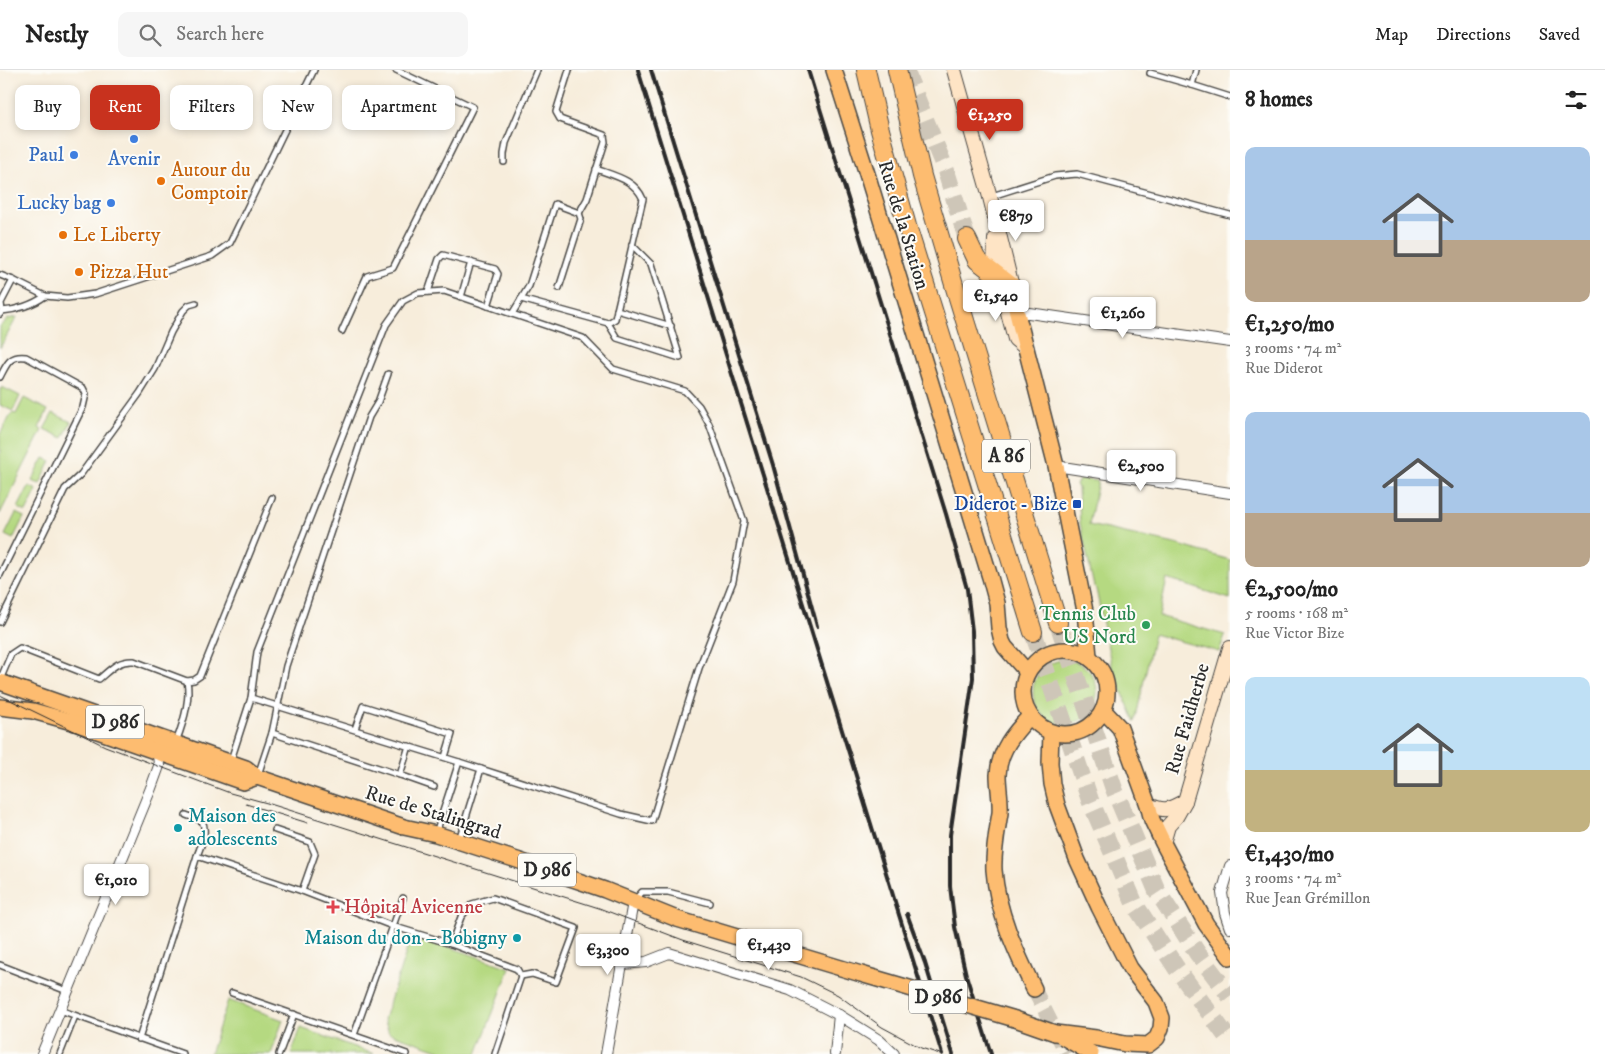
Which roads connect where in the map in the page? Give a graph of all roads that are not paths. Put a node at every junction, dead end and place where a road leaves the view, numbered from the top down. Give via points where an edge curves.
1 (314, 70) edge
2 (396, 70) edge
3 (537, 70) edge
4 (569, 70) edge
5 (834, 70) edge
6 (866, 70) edge
7 (897, 70) edge
8 (954, 70) edge
9 (1196, 70) edge
10 (1150, 72) dead end
11 (1192, 85) junction
12 (1230, 97) edge
13 (504, 162) dead end
14 (596, 169) junction
15 (990, 196) junction
16 (579, 212) junction
17 (1230, 216) edge
18 (996, 221) junction
19 (967, 239) tunnel mouth
20 (632, 245) junction
21 (471, 262) junction
22 (994, 273) junction
23 (0, 275) edge
24 (13, 280) junction
25 (1012, 287) junction
26 (559, 288) dead end
27 (428, 292) junction
28 (45, 296) junction
29 (461, 297) junction
30 (521, 299) junction
31 (196, 303) dead end
32 (488, 306) junction
33 (617, 310) junction
34 (1, 312) edge
35 (1017, 313) junction
36 (512, 314) junction
37 (608, 322) junction
38 (671, 326) junction
39 (342, 331) dead end
40 (1230, 342) edge
41 (1027, 349) junction
42 (388, 374) dead end
43 (0, 377) edge
44 (1056, 466) junction
45 (1230, 493) edge
46 (272, 498) dead end
47 (0, 575) edge
48 (1086, 619) junction
49 (0, 622) edge
50 (1058, 623) tunnel mouth
51 (1033, 632) tunnel mouth
52 (1230, 648) edge
53 (1063, 650) junction
54 (1090, 658) junction
55 (1027, 672) junction
56 (0, 681) edge
57 (187, 681) junction
58 (251, 698) junction
59 (279, 705) junction
60 (0, 707) edge
61 (1103, 710) junction
62 (1030, 716) junction
63 (355, 729) junction
64 (1051, 732) junction
65 (272, 733) junction
66 (150, 734) junction
67 (176, 743) junction
68 (409, 746) junction
69 (158, 753) junction
70 (444, 757) junction
71 (230, 762) junction
72 (459, 762) junction
73 (482, 769) junction
74 (400, 775) junction
75 (257, 777) junction
76 (434, 787) dead end
77 (1185, 801) junction
78 (1148, 805) junction
79 (186, 815) dead end
80 (275, 830) dead end
81 (436, 834) junction
82 (459, 841) junction
83 (1163, 843) junction
84 (197, 856) junction
85 (1230, 866) edge
86 (302, 891) junction
87 (403, 898) dead end
88 (633, 902) junction
89 (710, 903) dead end
90 (392, 926) junction
91 (1230, 928) edge
92 (452, 944) junction
93 (1230, 957) edge
94 (623, 964) junction
95 (0, 965) edge
96 (521, 976) junction
97 (1034, 990) tunnel mouth
98 (67, 991) junction
99 (232, 993) dead end
100 (59, 1010) junction
101 (294, 1014) junction
102 (839, 1015) junction
103 (75, 1016) junction
104 (354, 1035) junction
105 (139, 1038) junction
106 (1094, 1048) edge
107 (42, 1054) edge
108 (60, 1054) edge
109 (183, 1054) edge
110 (279, 1054) edge
111 (406, 1054) edge
112 (495, 1054) edge
113 (606, 1054) edge
114 (834, 1054) edge
115 (894, 1054) edge
116 (1138, 1054) edge

1 - 28 lane via 230,243 212,256 95,294 67,298
2 - 39 lane via 473,107 393,268 367,276
3 - 13 lane via 506,143
4 - 14 lane via 556,112 560,119 604,135 605,142
5 - 55 main road, Rue de la Station via 990,577 1002,642
6 - 51 highway, A 86 via 908,226
7 - 50 highway, A 86 via 922,176 954,288
8 - 15 street
9 - 11 lane
10 - 11 lane
11 - 12 lane
14 - 16 lane via 587,199
14 - 20 lane via 626,180 639,190 643,199
15 - 17 lane via 1055,176 1076,174
15 - 18 street
16 - 26 lane via 581,219
16 - 30 lane via 555,204
18 - 22 street
18 - 25 street
19 - 22 highway via 977,260
20 - 33 lane
20 - 38 lane via 651,264
21 - 27 lane via 443,255
21 - 29 lane
21 - 32 lane via 495,269 498,274
22 - 25 highway
22 - 41 street via 1015,339
23 - 24 lane
24 - 28 lane
24 - 34 lane via 1,304
25 - 35 main road
27 - 29 lane via 444,291
27 - 58 lane via 403,301 386,325 257,652
28 - 34 lane
29 - 32 lane
30 - 36 lane
30 - 37 lane
31 - 49 lane via 183,311 155,369 65,490
32 - 36 lane
33 - 37 lane via 614,319
33 - 38 lane
35 - 40 street
35 - 41 main road
36 - 73 lane via 583,338 613,369 685,391 709,424 744,521 733,581 699,668 652,821
37 - 38 lane via 617,338 680,358
41 - 44 main road
42 - 59 lane via 356,454 286,666
43 - 47 lane via 12,358 26,357 82,388 86,394 83,407
44 - 45 street
44 - 48 main road
46 - 57 lane via 200,676
48 - 53 main road
48 - 54 main road
52 - 77 street, Rue Faidherbe
53 - 54 main road via 1082,653
53 - 55 main road via 1036,660
54 - 61 main road via 1101,671 1107,687
55 - 62 main road via 1023,694
56 - 57 lane via 11,654 20,648 99,679 125,660
56 - 66 main road, Rue de Stalingrad / D 986
57 - 67 lane via 187,703
58 - 59 lane
58 - 71 lane
59 - 63 lane
59 - 65 lane
60 - 69 main road, Rue de Stalingrad / D 986 via 33,711 72,722
61 - 64 main road via 1090,726 1081,730 1061,734
61 - 78 main road via 1120,728
62 - 64 main road
62 - 97 main road via 1012,736 1001,758 994,870 1005,920
63 - 68 lane
63 - 70 lane via 363,706 452,734
64 - 106 main road via 1052,784 1077,859 1130,968 1156,1002 1162,1018 1157,1038 1148,1045
65 - 74 lane
65 - 75 lane
66 - 67 main road, Rue de Stalingrad / D 986
66 - 69 main road
67 - 71 main road, Rue de Stalingrad / D 986
68 - 70 lane
68 - 74 lane
69 - 75 main road, Rue de Stalingrad / D 986 via 243,782
69 - 98 street via 159,766 151,788
70 - 72 lane
71 - 75 main road, Rue de Stalingrad / D 986 via 246,768
72 - 73 lane
72 - 81 lane
73 - 82 lane
74 - 76 lane
75 - 81 main road, Rue de Stalingrad / D 986 via 404,827
77 - 78 street, Rue Faidherbe via 1166,810
77 - 83 street, Rue Faidherbe via 1168,826
78 - 83 main road
79 - 84 lane via 202,821 205,826
80 - 86 lane via 310,842 315,854
81 - 82 main road, Rue de Stalingrad / D 986
82 - 88 main road, Rue de Stalingrad / D 986
83 - 93 main road via 1206,924
84 - 86 lane
84 - 105 lane
85 - 91 street via 1222,893
86 - 90 lane
87 - 90 lane
88 - 89 lane via 642,892 668,892
88 - 94 street
88 - 106 main road, Rue de Stalingrad / D 986, bridge via 677,919 1015,1020
90 - 92 lane
90 - 104 lane
92 - 96 lane via 517,969
92 - 96 lane via 461,917 472,904 493,898 576,928 556,982 532,974
94 - 102 street via 646,962 670,953 790,990
94 - 113 street
95 - 98 lane
96 - 112 lane
98 - 100 street
99 - 101 lane
100 - 103 lane
100 - 107 street
101 - 104 lane
101 - 110 lane
102 - 114 street
102 - 115 street via 879,1040
103 - 105 lane
103 - 108 lane
104 - 111 lane
105 - 109 lane
106 - 116 main road, Rue de Stalingrad

